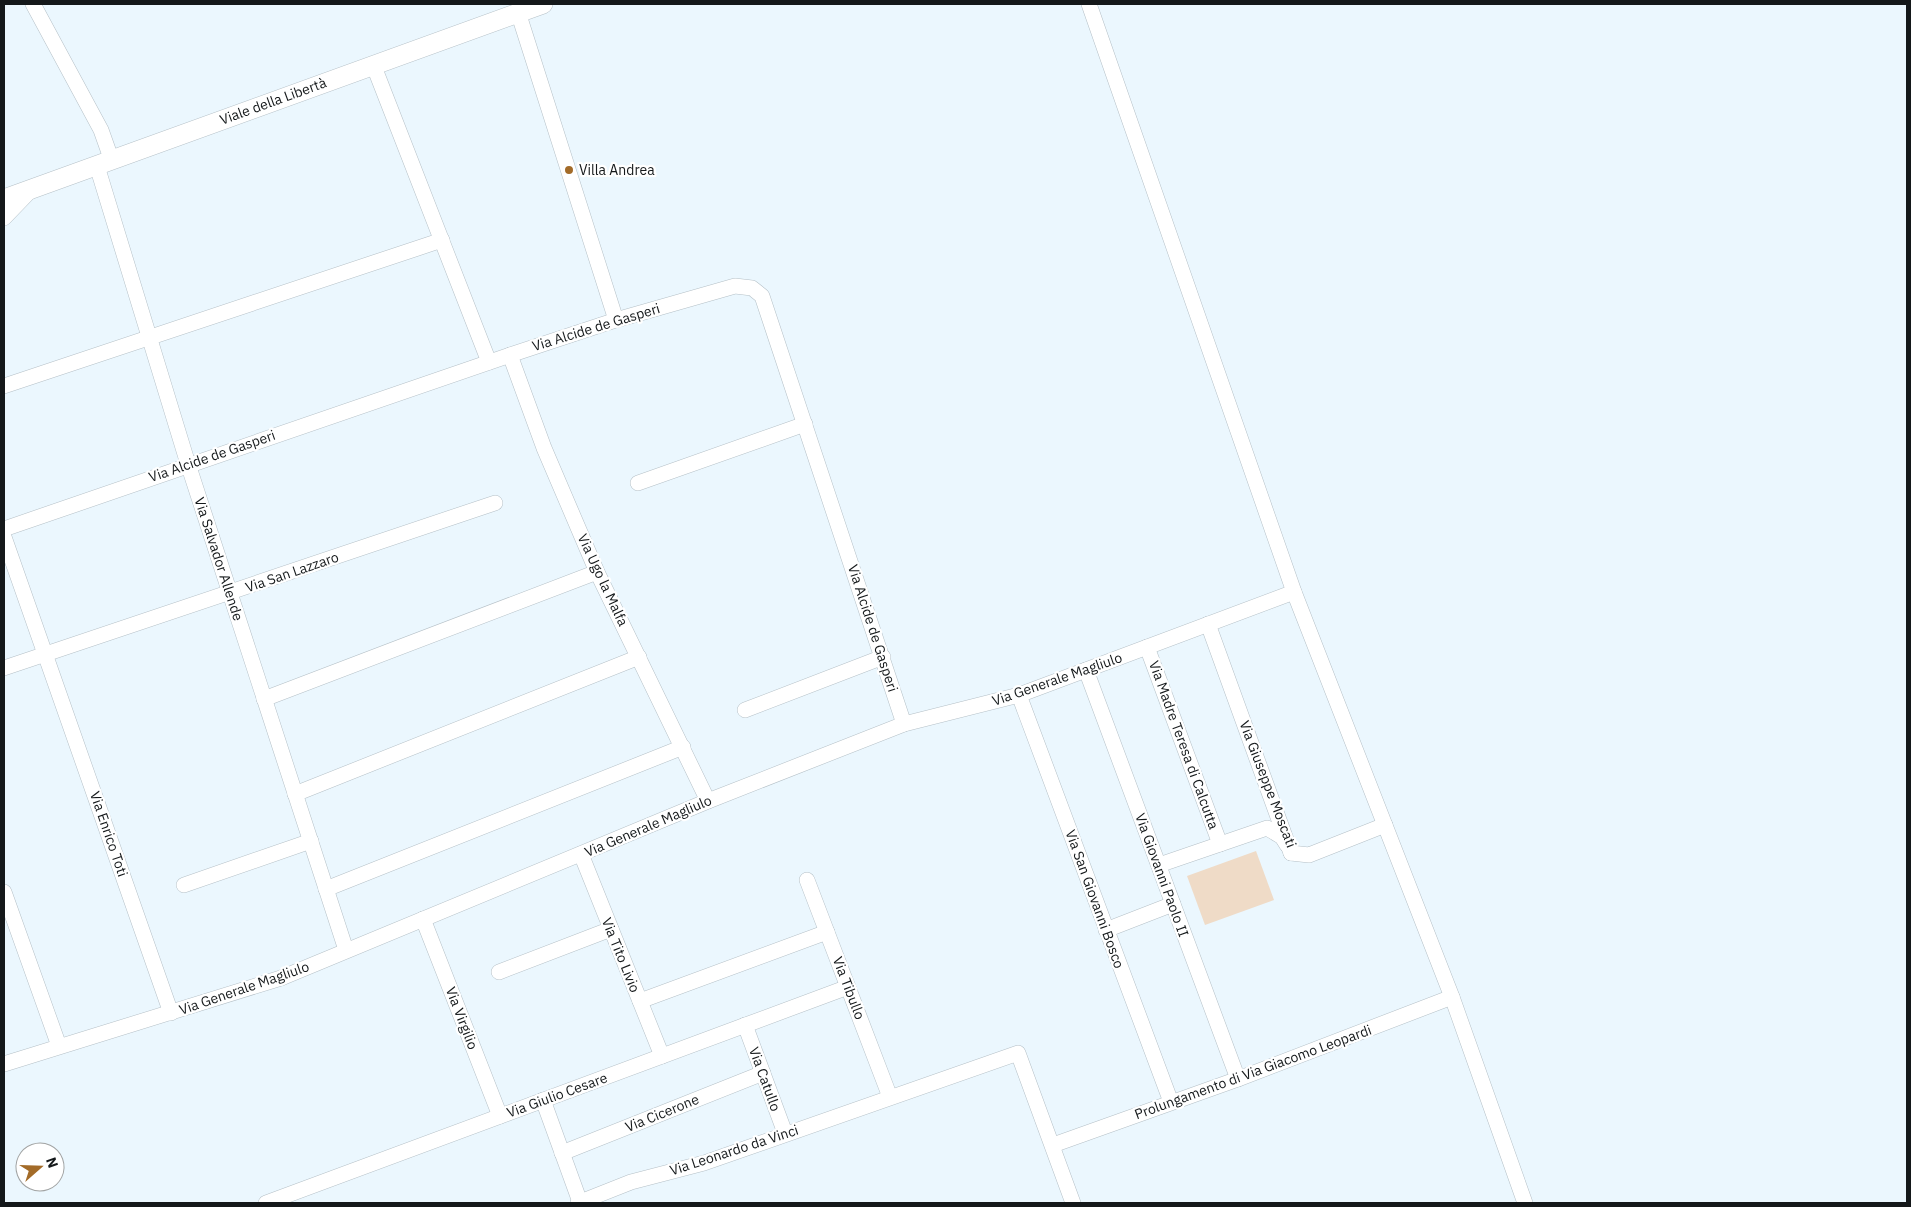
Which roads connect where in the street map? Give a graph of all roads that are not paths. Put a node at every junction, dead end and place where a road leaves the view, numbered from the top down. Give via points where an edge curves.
1 (33, 4) edge
2 (543, 4) edge
3 (1089, 4) edge
4 (518, 12) junction
5 (373, 64) junction
6 (105, 164) junction
7 (31, 190) junction
8 (4, 199) edge
9 (4, 218) edge
10 (442, 240) junction
11 (616, 320) junction
12 (150, 336) junction
13 (510, 355) junction
14 (489, 362) junction
15 (4, 386) edge
16 (805, 424) junction
17 (188, 464) junction
18 (638, 483) dead end
19 (495, 503) dead end
20 (4, 529) edge
21 (4, 537) edge
22 (597, 572) junction
23 (1294, 592) junction
24 (230, 593) junction
25 (1208, 624) junction
26 (1147, 647) junction
27 (47, 655) junction
28 (638, 657) junction
29 (882, 657) junction
30 (4, 668) edge
31 (1086, 670) junction
32 (1019, 695) junction
33 (264, 699) junction
34 (745, 710) dead end
35 (904, 724) junction
36 (683, 747) junction
37 (295, 794) junction
38 (708, 801) junction
39 (1385, 825) junction
40 (311, 841) junction
41 (1220, 844) junction
42 (1292, 853) junction
43 (581, 854) junction
44 (1159, 865) junction
45 (807, 880) dead end
46 (184, 885) dead end
47 (326, 889) junction
48 (4, 892) edge
49 (1173, 904) junction
50 (423, 919) junction
51 (611, 929) junction
52 (1106, 930) junction
53 (827, 932) junction
54 (346, 950) junction
55 (499, 972) dead end
56 (848, 987) junction
57 (1452, 997) junction
58 (640, 1001) junction
59 (171, 1014) junction
60 (745, 1025) junction
61 (59, 1046) junction
62 (662, 1056) junction
63 (4, 1064) edge
64 (763, 1073) junction
65 (1238, 1079) junction
66 (890, 1097) junction
67 (543, 1100) junction
68 (1171, 1102) junction
69 (500, 1116) junction
70 (785, 1133) junction
71 (1053, 1145) junction
72 (562, 1153) junction
73 (266, 1203) edge
74 (579, 1203) edge
75 (1073, 1203) edge
76 (1525, 1203) edge

1 - 6 street, Via Salvador Allende via 101,130
2 - 4 street, Viale della Libertà
3 - 23 street
4 - 5 street, Viale della Libertà
4 - 11 street
5 - 6 street, Viale della Libertà
5 - 10 street
6 - 7 street, Viale della Libertà
6 - 12 street, Via Salvador Allende
7 - 8 street, Viale della Libertà
7 - 9 street
10 - 12 street
10 - 14 street
11 - 13 street, Via Alcide de Gasperi
11 - 16 street, Via Alcide de Gasperi via 735,286 752,288 762,296
12 - 15 street
12 - 17 street, Via Salvador Allende
13 - 14 street, Via Alcide de Gasperi
13 - 22 street, Via Ugo la Malfa via 544,448
14 - 17 street, Via Alcide de Gasperi
16 - 18 street
16 - 29 street, Via Alcide de Gasperi
17 - 20 street, Via Alcide de Gasperi
17 - 24 street, Via Salvador Allende
19 - 24 street, Via San Lazzaro
21 - 27 street, Via Enrico Toti
22 - 28 street, Via Ugo la Malfa
22 - 33 street
23 - 25 street, Via Generale Magliulo
23 - 39 street
24 - 27 street, Via San Lazzaro
24 - 33 street, Via Salvador Allende
25 - 26 street, Via Generale Magliulo
25 - 42 street, Via Giuseppe Moscati
26 - 31 street, Via Generale Magliulo
26 - 41 street, Via Madre Teresa di Calcutta
27 - 30 street, Via San Lazzaro
27 - 59 street, Via Enrico Toti
28 - 36 street, Via Ugo la Malfa
28 - 37 street
29 - 34 street
29 - 35 street, Via Alcide de Gasperi
31 - 32 street, Via Generale Magliulo
31 - 44 street, Via Giovanni Paolo II
32 - 35 street, Via Generale Magliulo
32 - 52 street, Via San Giovanni Bosco
33 - 37 street, Via Salvador Allende
35 - 38 street, Via Generale Magliulo
36 - 38 street, Via Ugo la Malfa
36 - 47 street
37 - 40 street, Via Salvador Allende
38 - 43 street, Via Generale Magliulo
39 - 42 street, Via Giuseppe Moscati via 1309,855
39 - 57 street
40 - 46 street
40 - 47 street, Via Salvador Allende
41 - 42 street via 1267,828 1282,837
41 - 44 street
43 - 50 street, Via Generale Magliulo
43 - 51 street, Via Tito Livio
44 - 49 street, Via Giovanni Paolo II
45 - 53 street, Via Tibullo
47 - 54 street, Via Salvador Allende
48 - 61 street
49 - 52 street
49 - 65 street, Via Giovanni Paolo II
50 - 54 street, Via Generale Magliulo
50 - 69 street, Via Virgilio
51 - 55 street
51 - 58 street, Via Tito Livio
52 - 68 street, Via San Giovanni Bosco
53 - 56 street, Via Tibullo
53 - 58 street
54 - 59 street, Via Generale Magliulo via 281,978
56 - 60 street, Via Giulio Cesare
56 - 66 street, Via Tibullo
57 - 65 street, Prolungamento di Via Giacomo Leopardi
57 - 76 street
58 - 62 street, Via Tito Livio
59 - 61 street, Via Generale Magliulo
60 - 62 street, Via Giulio Cesare
60 - 64 street, Via Catullo
61 - 63 street, Via Generale Magliulo
62 - 67 street, Via Giulio Cesare
64 - 70 street, Via Catullo
64 - 72 street, Via Cicerone
65 - 68 street, Prolungamento di Via Giacomo Leopardi
66 - 70 street, Via Leonardo da Vinci
66 - 71 street via 1018,1053
67 - 69 street, Via Giulio Cesare
67 - 72 street
68 - 71 street, Prolungamento di Via Giacomo Leopardi
69 - 73 street, Via Giulio Cesare
70 - 74 street, Via Leonardo da Vinci via 704,1163 631,1182
71 - 75 street
72 - 74 street

